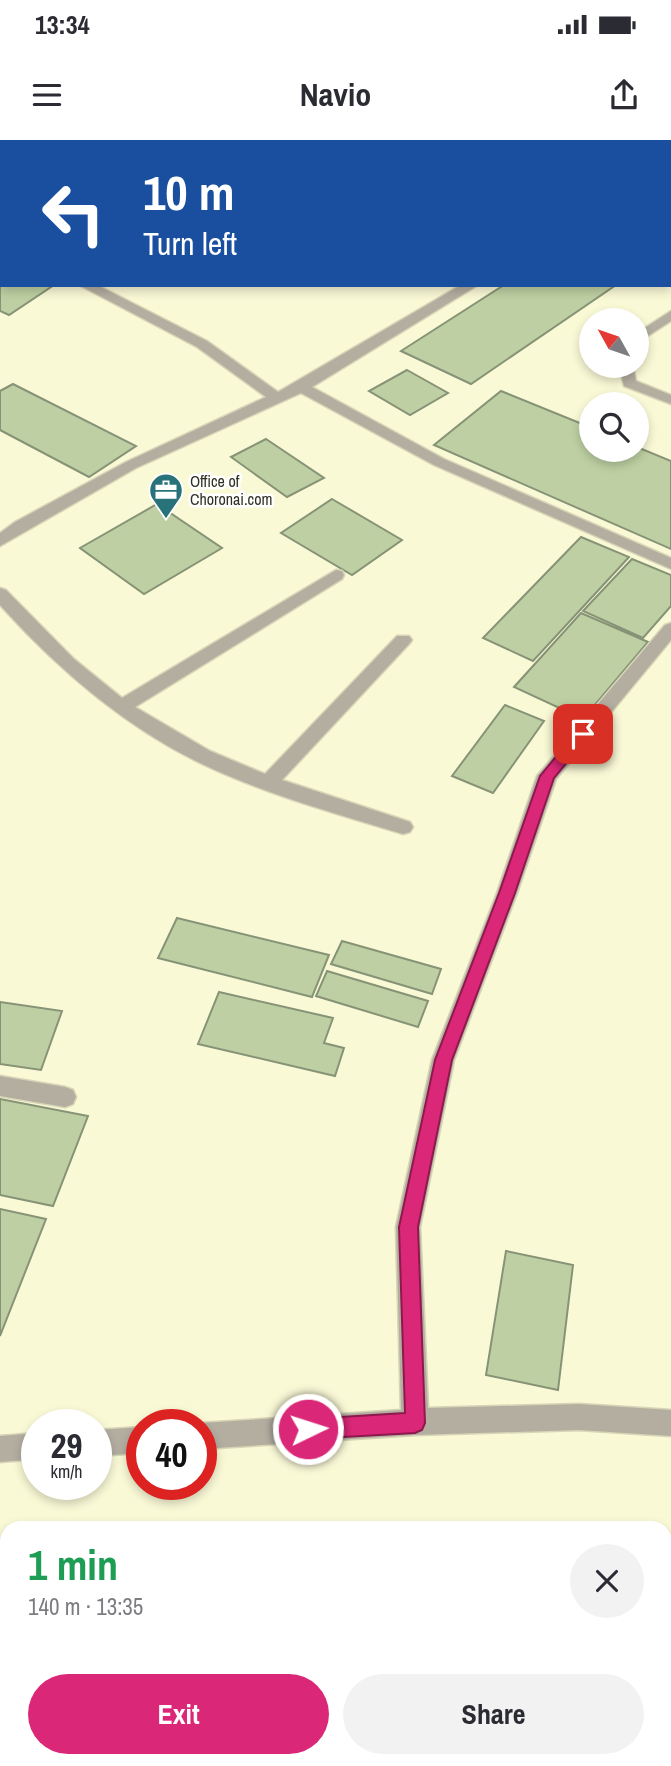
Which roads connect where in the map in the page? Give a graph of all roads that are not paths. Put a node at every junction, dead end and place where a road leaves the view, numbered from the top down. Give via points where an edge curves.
1 (90, 287) edge
2 (468, 287) edge
3 (671, 315) edge
4 (649, 331) edge
5 (628, 378) edge
6 (301, 387) junction
7 (277, 398) junction
8 (671, 400) edge
9 (0, 541) edge
10 (671, 564) edge
11 (336, 575) dead end
12 (0, 594) edge
13 (671, 628) edge
14 (403, 640) dead end
15 (122, 707) junction
16 (268, 783) junction
17 (403, 827) dead end
18 (0, 1086) edge
19 (65, 1097) dead end
20 (415, 1423) junction
21 (671, 1423) edge
22 (217, 1435) edge
23 (21, 1447) edge
24 (0, 1449) edge

1 - 7 street via 202,344
2 - 6 street
3 - 4 street
5 - 8 street via 629,383
6 - 7 street
6 - 10 street via 439,462
7 - 9 street via 131,465
11 - 15 street
12 - 15 street
13 - 20 street via 547,776 443,1060 408,1227
14 - 16 street
15 - 16 street via 201,755
16 - 17 street
18 - 19 street
20 - 21 street via 579,1417
20 - 22 street
23 - 24 street

